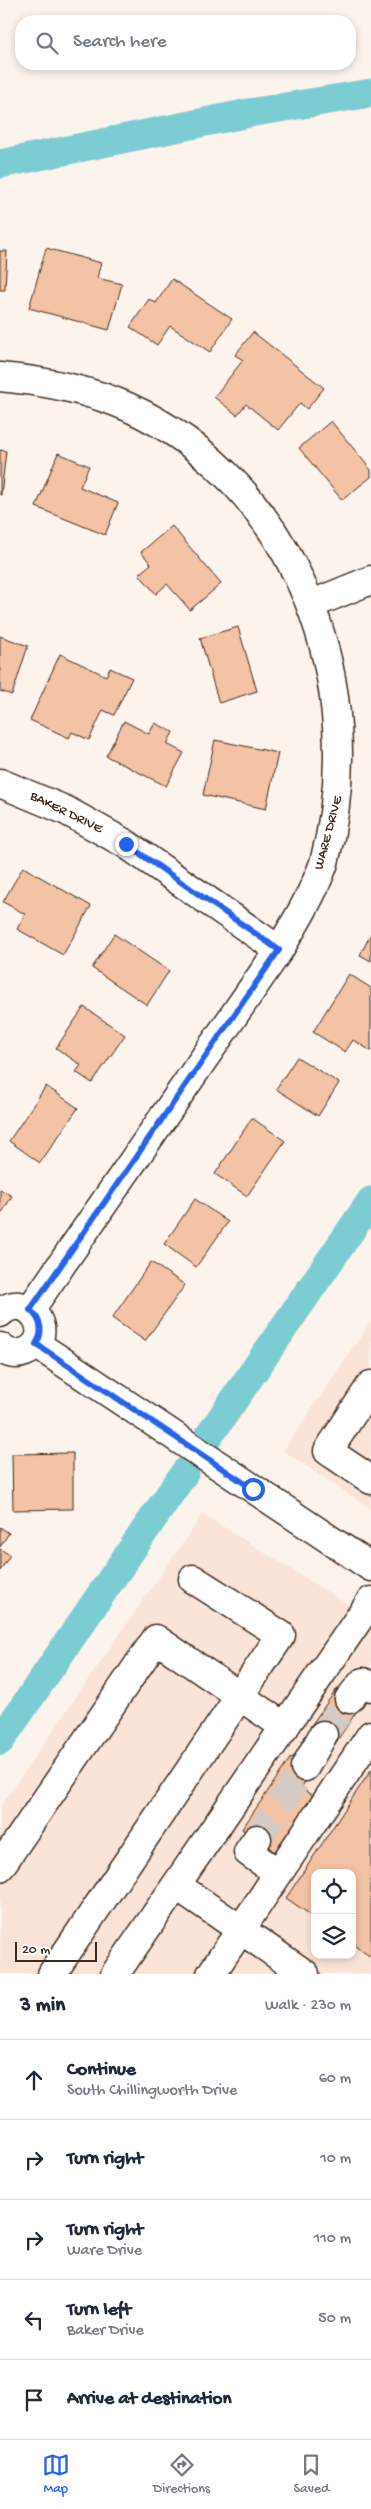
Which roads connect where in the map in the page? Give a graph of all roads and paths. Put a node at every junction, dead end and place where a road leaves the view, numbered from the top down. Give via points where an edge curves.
1 (0, 377) edge
2 (371, 580) edge
3 (317, 602) junction
4 (0, 783) edge
5 (279, 950) junction
6 (30, 1310) junction
7 (0, 1313) edge
8 (36, 1344) junction
9 (1, 1350) edge
10 (371, 1386) edge
11 (371, 1480) edge
12 (371, 1567) edge
13 (192, 1579) dead end
14 (371, 1601) edge
15 (240, 1696) junction
16 (285, 1726) junction
17 (322, 1735) tunnel mouth
18 (371, 1735) edge
19 (305, 1766) tunnel mouth
20 (256, 1839) tunnel mouth
21 (0, 1867) edge
22 (278, 1873) junction
23 (176, 1885) junction
24 (240, 1929) junction
25 (52, 1974) edge
26 (115, 1974) edge
27 (211, 1974) edge
28 (305, 1974) edge

1 - 3 street, WARE DRIVE via 35,380 82,390 128,407 186,441 228,474 258,505 286,544
2 - 3 street
3 - 5 street, WARE DRIVE via 333,649 342,696 344,745 340,793 324,864 304,908
4 - 5 street, BAKER DRIVE via 65,810 126,844
5 - 6 street, WARE DRIVE
6 - 7 street via 11,1306
6 - 8 street via 40,1325
8 - 9 street via 21,1354
8 - 12 street
10 - 11 street via 328,1451
13 - 15 street via 281,1636
14 - 16 street
15 - 16 street
15 - 21 street via 156,1639
15 - 25 street
16 - 23 street
17 - 19 street
18 - 22 street
20 - 22 street via 248,1852
22 - 24 street
23 - 24 street
23 - 26 street
24 - 27 street
24 - 28 street

